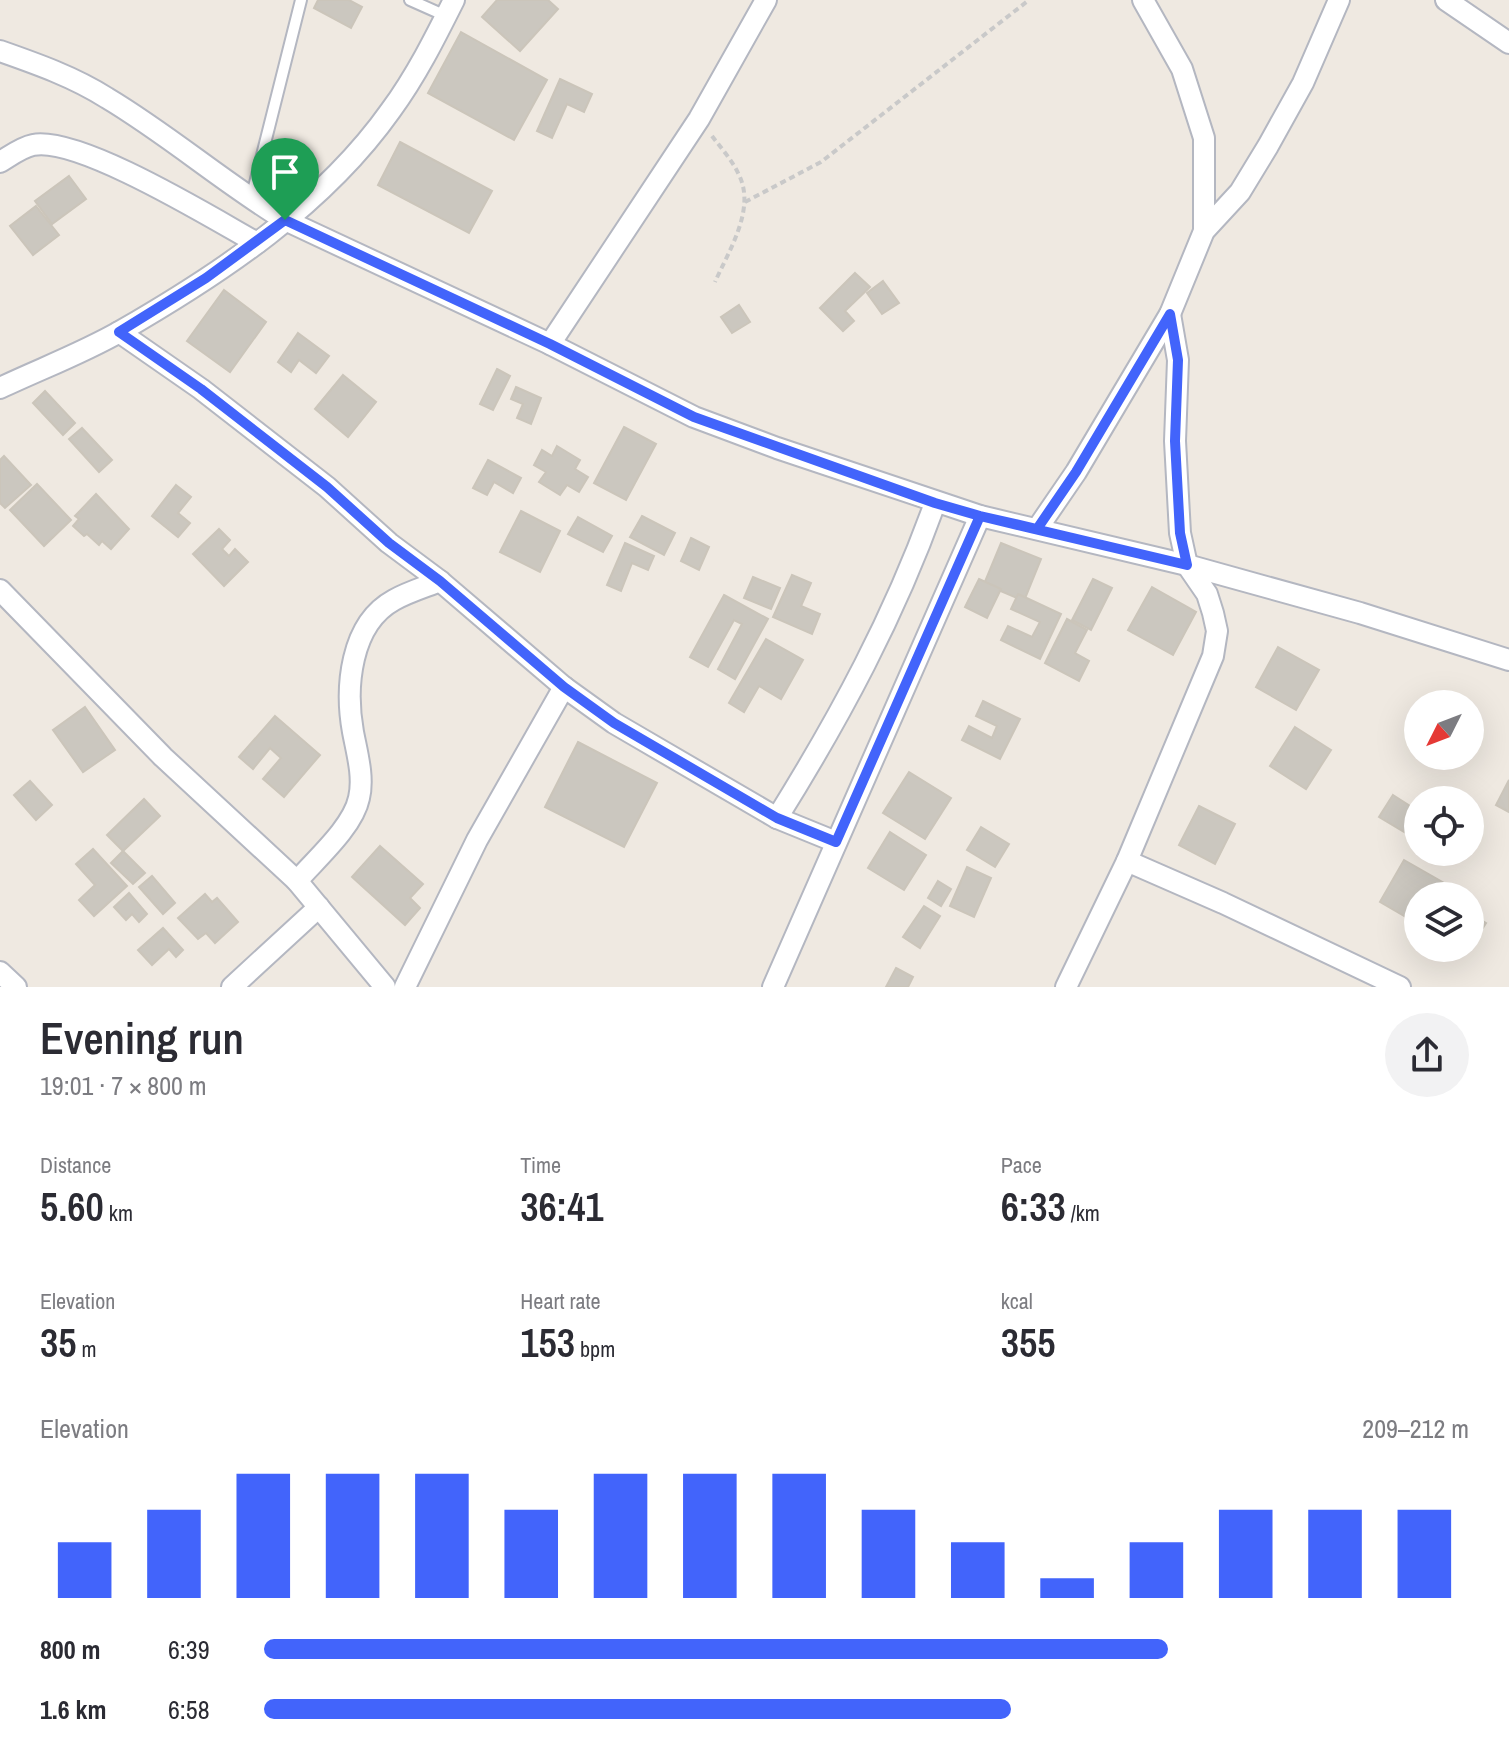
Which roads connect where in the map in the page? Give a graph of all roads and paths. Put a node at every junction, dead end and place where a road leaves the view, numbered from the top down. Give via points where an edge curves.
1 (301, 0) edge
2 (410, 0) edge
3 (766, 0) edge
4 (1029, 0) edge
5 (1143, 0) edge
6 (1339, 0) edge
7 (1446, 0) edge
8 (450, 8) edge
9 (1509, 43) edge
10 (0, 51) edge
11 (699, 119) junction
12 (0, 162) edge
13 (251, 199) junction
14 (745, 202) junction
15 (285, 220) junction
16 (1204, 231) junction
17 (257, 243) junction
18 (715, 282) dead end
19 (1170, 314) junction
20 (119, 332) junction
21 (550, 344) junction
22 (0, 388) edge
23 (935, 503) junction
24 (980, 516) junction
25 (1037, 529) junction
26 (1187, 565) junction
27 (440, 581) junction
28 (0, 590) edge
29 (1509, 660) edge
30 (564, 687) junction
31 (777, 818) junction
32 (836, 842) junction
33 (1127, 861) junction
34 (297, 881) junction
35 (319, 907) junction
36 (0, 972) edge
37 (16, 987) edge
38 (232, 987) edge
39 (385, 987) edge
40 (405, 987) edge
41 (773, 987) edge
42 (1066, 987) edge
43 (1400, 987) edge

1 - 13 lane
2 - 8 lane
3 - 11 street
4 - 14 path via 821,162
5 - 16 street via 1182,69 1204,138
6 - 16 street via 1268,146 1240,192
7 - 9 street
8 - 15 street via 391,111 329,181
10 - 13 street via 106,97
11 - 14 path via 738,172
11 - 21 street
12 - 17 street via 32,145 92,155
13 - 15 street
14 - 18 path
15 - 17 street
15 - 21 street
16 - 19 street
17 - 20 street
19 - 25 street
19 - 26 street via 1178,360 1175,441
20 - 22 street
20 - 27 street via 245,423
21 - 23 street via 694,417
23 - 24 street
23 - 31 street via 867,664
24 - 25 street
24 - 32 street
25 - 26 street
26 - 29 street
26 - 33 street via 1213,613 1213,656
27 - 30 street
27 - 34 street via 393,600 378,612 360,641 349,677 348,706 361,779 359,801 343,829
28 - 34 street via 163,757
30 - 31 street via 614,723
30 - 40 street via 477,840
31 - 32 street
32 - 41 street
33 - 42 street
33 - 43 street
34 - 35 street
35 - 38 street
35 - 39 street
36 - 37 street

